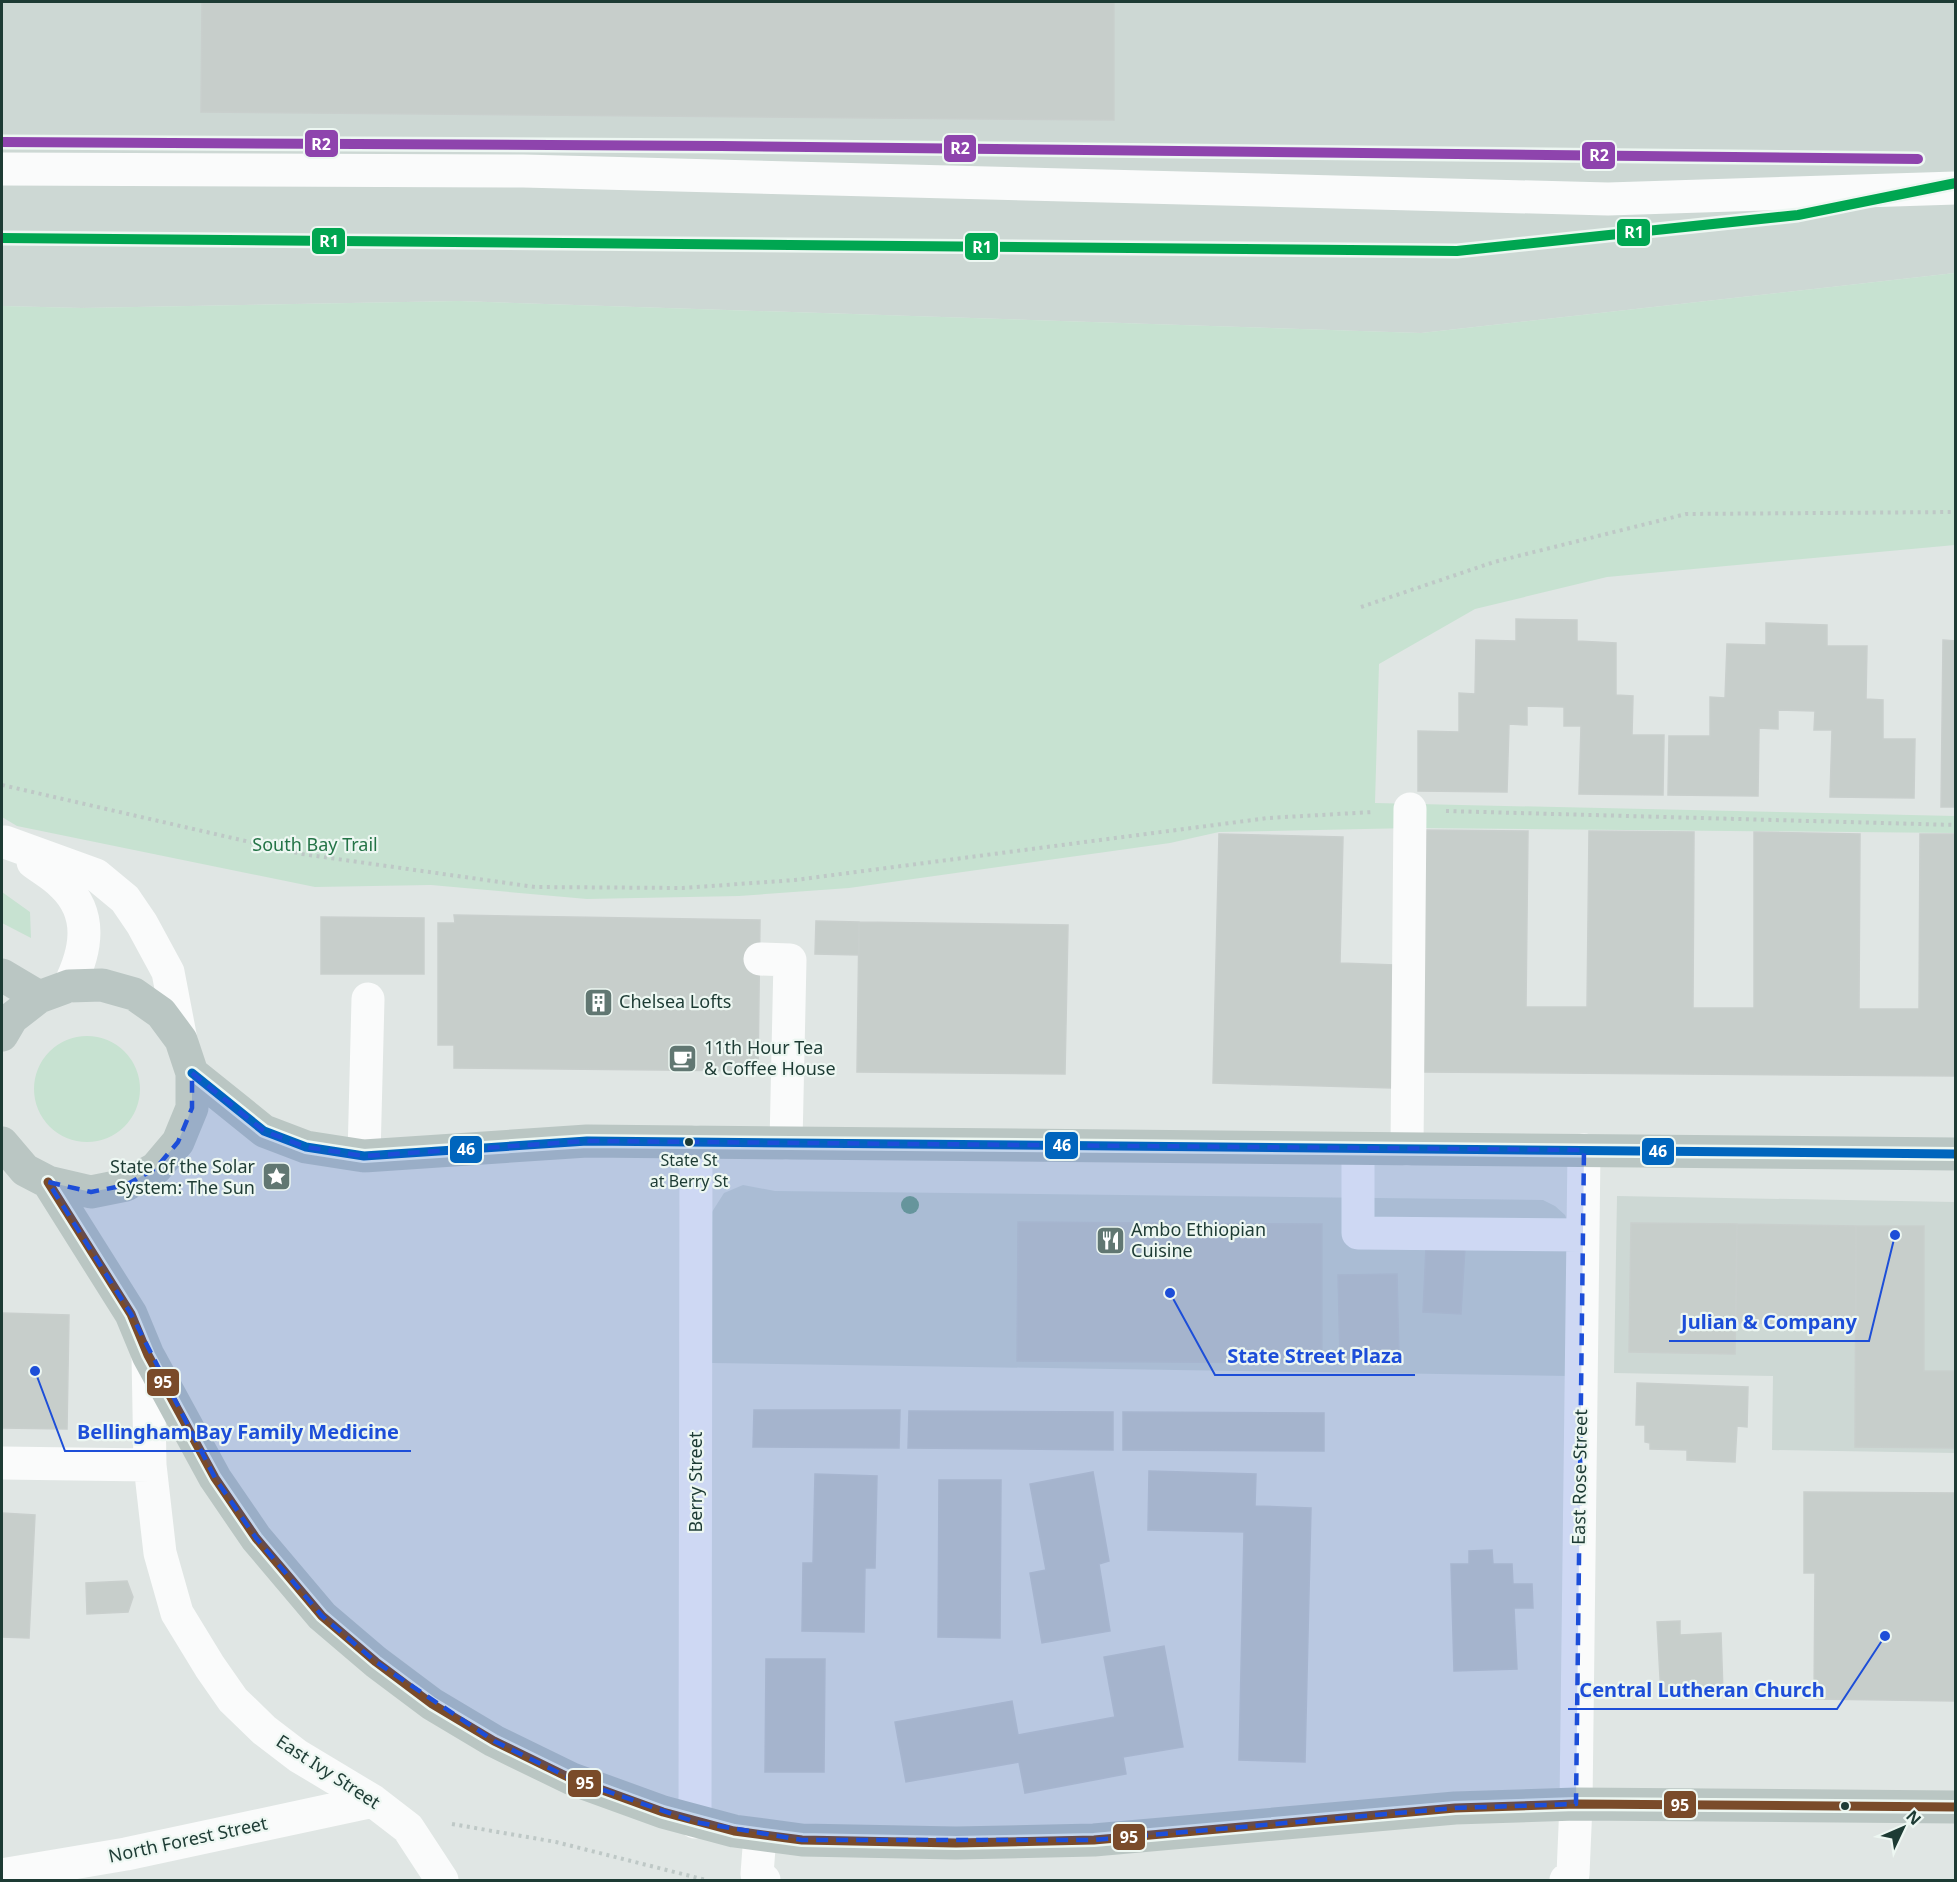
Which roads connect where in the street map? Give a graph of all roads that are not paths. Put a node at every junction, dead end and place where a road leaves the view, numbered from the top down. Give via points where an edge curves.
1 (2, 169) edge
2 (1956, 188) edge
3 (1410, 810) road end
4 (3, 841) edge
5 (760, 959) dead end
6 (2, 975) edge
7 (69, 986) junction
8 (39, 997) junction
9 (368, 999) dead end
10 (2, 1035) edge
11 (181, 1040) junction
12 (192, 1073) junction
13 (696, 1142) junction
14 (2, 1143) edge
15 (786, 1143) junction
16 (1358, 1149) junction
17 (1407, 1149) junction
18 (1584, 1150) junction
19 (1956, 1154) edge
20 (364, 1156) junction
21 (25, 1172) edge
22 (1583, 1235) junction
23 (148, 1355) junction
24 (2, 1463) edge
25 (150, 1465) junction
26 (374, 1801) junction
27 (1576, 1804) junction
28 (1956, 1807) edge
29 (695, 1822) junction
30 (760, 1834) junction
31 (2, 1875) edge
32 (1573, 1878) edge
33 (442, 1881) edge
34 (764, 1881) edge

1 - 2 street via 523,171 1608,199
3 - 17 street
4 - 7 street via 64,885 79,908 84,948
4 - 11 street via 96,875 125,899 168,972
5 - 15 street via 790,960
6 - 8 main road
7 - 8 main road
7 - 11 main road via 102,985 134,994 162,1013
8 - 10 main road via 12,1018
9 - 20 street
11 - 12 main road
12 - 20 main road via 264,1131 306,1147
12 - 21 main road via 192,1108 178,1142 156,1168 126,1185 91,1192
13 - 15 main road
13 - 20 main road via 587,1141
13 - 29 street, Berry Street
14 - 21 main road
15 - 16 main road
16 - 17 main road
16 - 22 street via 1358,1233
17 - 18 main road
18 - 19 main road
18 - 22 street, East Rose Street
21 - 23 main road via 131,1314
22 - 27 street, East Rose Street
23 - 25 street, East Ivy Street
23 - 29 main road via 215,1478 256,1538 322,1616 432,1704 494,1741 572,1779
24 - 25 street
25 - 26 street, East Ivy Street via 160,1553 177,1613 210,1667 233,1700 264,1730 298,1756
26 - 31 street, North Forest Street via 126,1854
26 - 33 street, East Ivy Street via 408,1828
27 - 28 main road
27 - 30 main road via 1455,1808 1094,1840 956,1843 802,1840
27 - 32 street, East Rose Street
29 - 30 main road
30 - 34 street via 757,1874

